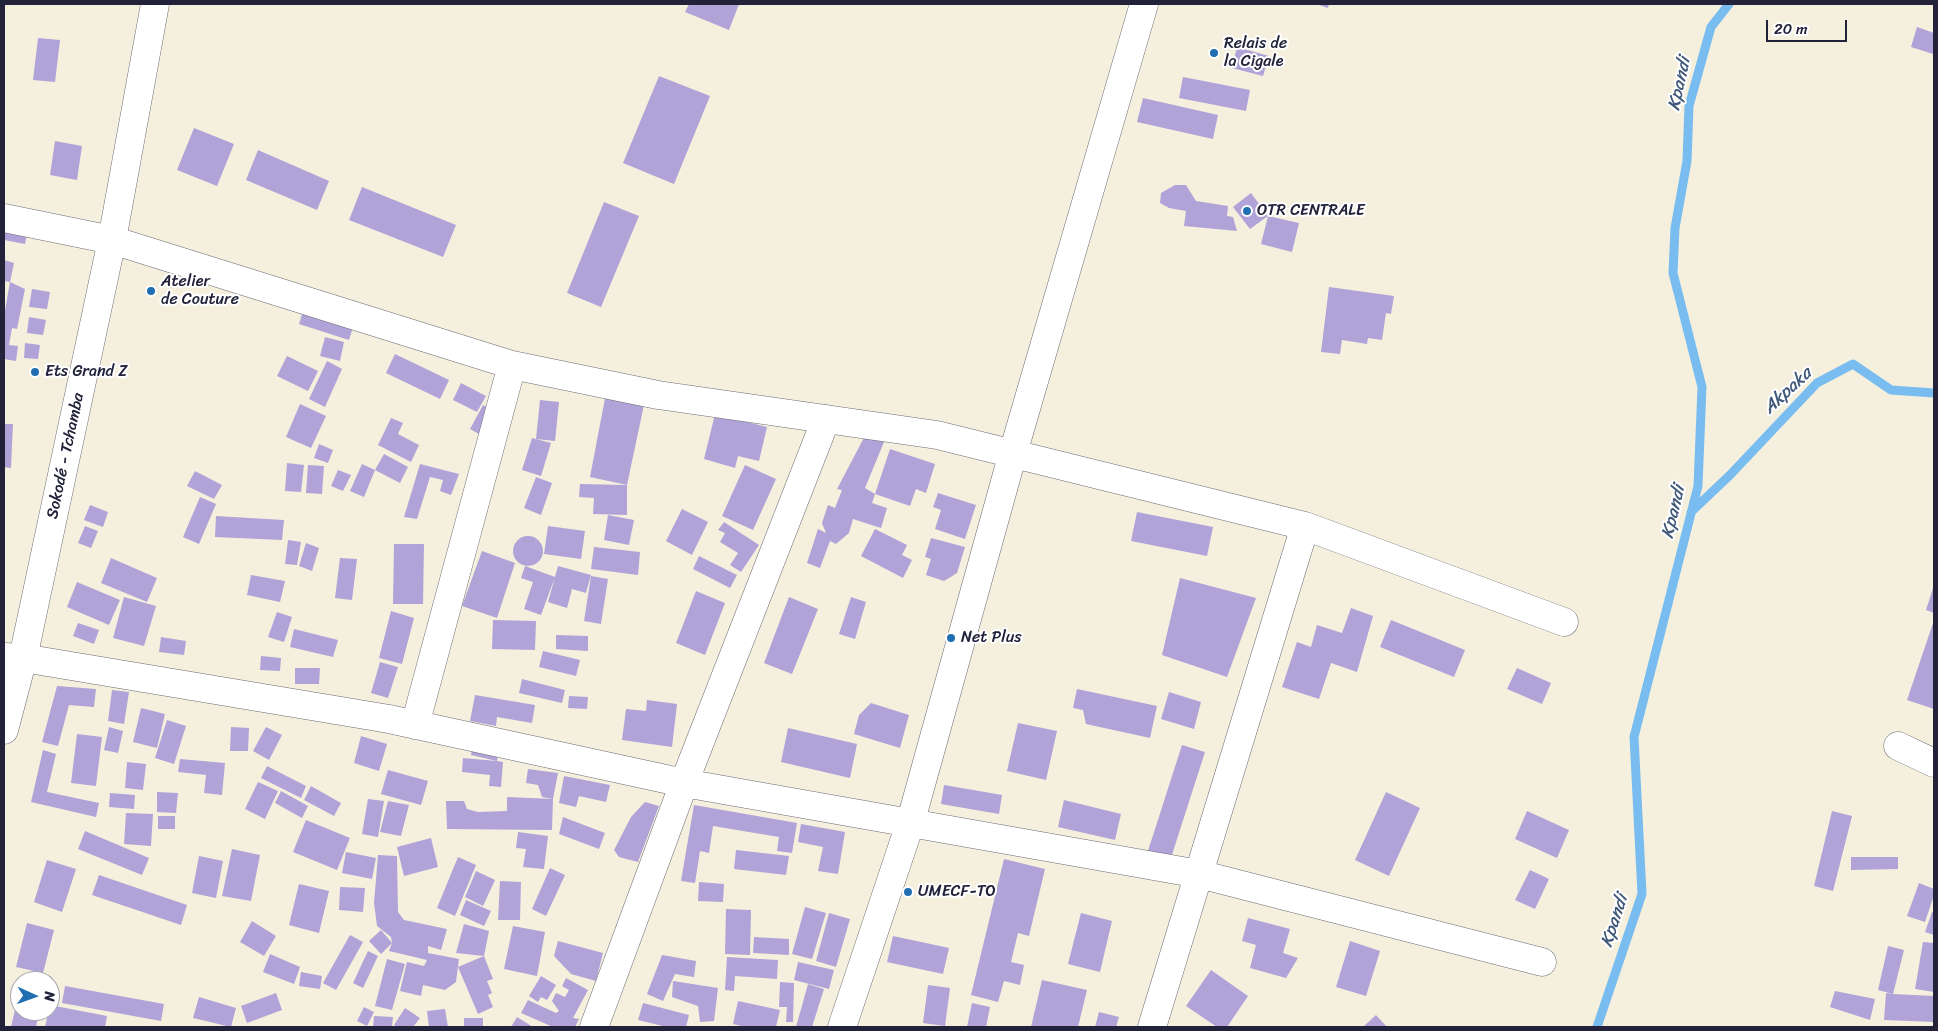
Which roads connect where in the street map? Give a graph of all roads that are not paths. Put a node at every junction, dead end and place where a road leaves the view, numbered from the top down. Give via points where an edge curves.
1 (155, 4) edge
2 (1144, 4) edge
3 (4, 218) edge
4 (112, 240) junction
5 (512, 365) junction
6 (826, 419) junction
7 (1013, 453) junction
8 (1305, 526) junction
9 (1564, 622) dead end
10 (14, 658) edge
11 (414, 725) junction
12 (4, 730) edge
13 (1898, 746) dead end
14 (1934, 763) edge
15 (684, 783) junction
16 (910, 824) junction
17 (1200, 874) junction
18 (1542, 962) dead end
19 (594, 1027) edge
20 (842, 1027) edge
21 (1152, 1027) edge

1 - 4 street, Sokodé - Tchamba
2 - 7 street
3 - 4 street
4 - 5 street
4 - 10 street, Sokodé - Tchamba
5 - 6 street via 658,395
5 - 11 street
6 - 7 street via 937,435
6 - 15 street
7 - 8 street
7 - 16 street
8 - 9 street
8 - 17 street
10 - 11 street
10 - 12 street, Sokodé - Tchamba
11 - 15 street
13 - 14 street
15 - 16 street
15 - 19 street
16 - 17 street
16 - 20 street
17 - 18 street
17 - 21 street

